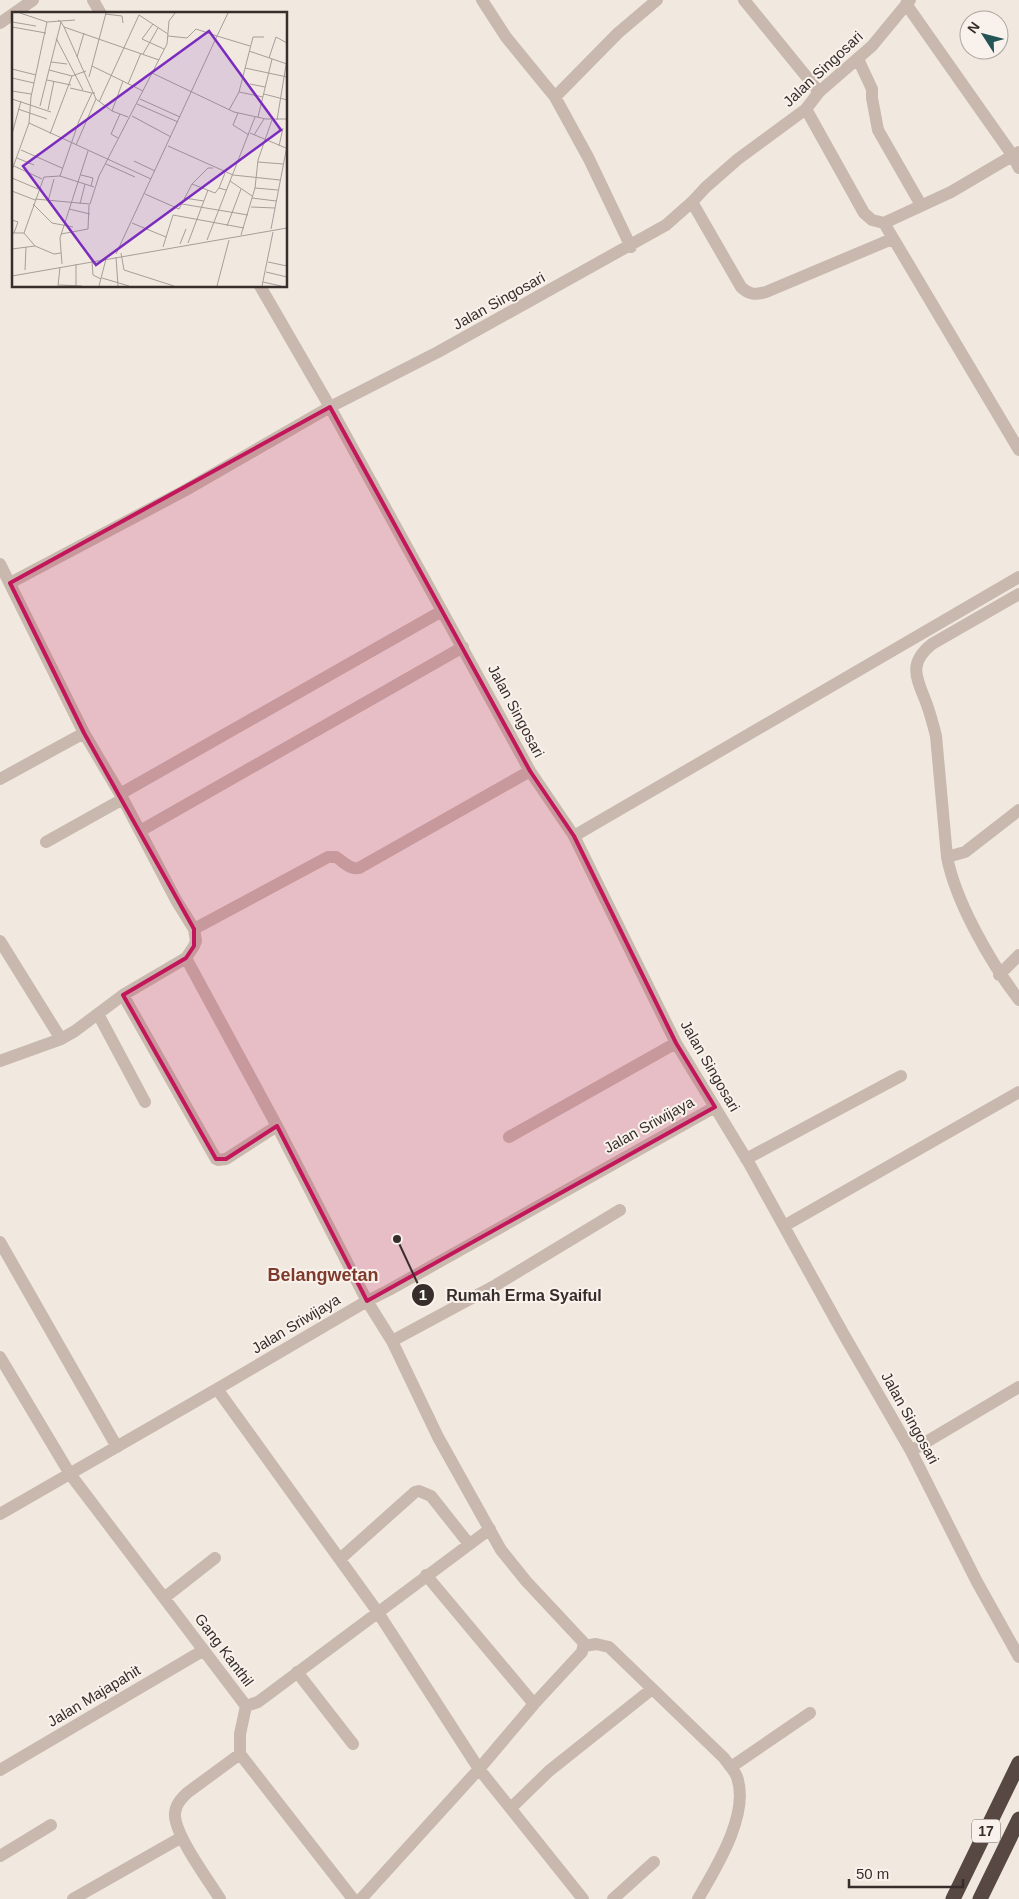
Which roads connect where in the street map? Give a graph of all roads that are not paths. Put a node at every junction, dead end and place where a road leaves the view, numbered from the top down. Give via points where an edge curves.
1 (33, 0) edge
2 (93, 0) edge
3 (482, 0) edge
4 (657, 0) edge
5 (744, 0) edge
6 (908, 2) edge
7 (16, 12) edge
8 (100, 12) edge
9 (12, 15) edge
10 (0, 23) edge
11 (858, 59) junction
12 (819, 92) junction
13 (555, 97) junction
14 (806, 110) junction
15 (1017, 159) edge
16 (692, 202) junction
17 (921, 205) junction
18 (884, 223) junction
19 (892, 239) junction
20 (631, 246) junction
21 (261, 288) edge
22 (330, 408) junction
23 (1019, 450) edge
24 (0, 564) edge
25 (1019, 576) edge
26 (10, 583) junction
27 (1019, 594) edge
28 (442, 611) junction
29 (463, 647) junction
30 (84, 733) junction
31 (530, 771) junction
32 (0, 779) edge
33 (121, 796) junction
34 (1019, 810) edge
35 (140, 831) junction
36 (574, 836) junction
37 (46, 842) dead end
38 (947, 858) junction
39 (194, 929) junction
40 (0, 941) edge
41 (1019, 955) edge
42 (186, 958) junction
43 (1000, 974) junction
44 (123, 995) junction
45 (1019, 1000) edge
46 (98, 1014) junction
47 (61, 1039) junction
48 (676, 1043) junction
49 (0, 1061) edge
50 (901, 1076) dead end
51 (1019, 1092) edge
52 (145, 1102) dead end
53 (715, 1107) junction
54 (277, 1126) junction
55 (509, 1137) dead end
56 (746, 1159) junction
57 (620, 1210) dead end
58 (784, 1226) junction
59 (0, 1242) edge
60 (367, 1301) junction
61 (392, 1341) junction
62 (0, 1357) edge
63 (1019, 1386) edge
64 (217, 1389) junction
65 (116, 1447) junction
66 (911, 1451) junction
67 (70, 1474) junction
68 (0, 1514) edge
69 (490, 1529) junction
70 (469, 1544) junction
71 (215, 1558) dead end
72 (340, 1559) junction
73 (426, 1575) junction
74 (164, 1598) junction
75 (377, 1611) junction
76 (584, 1646) junction
77 (204, 1650) junction
78 (1019, 1657) edge
79 (297, 1672) junction
80 (652, 1689) junction
81 (534, 1704) junction
82 (246, 1706) junction
83 (810, 1713) dead end
84 (353, 1744) dead end
85 (240, 1754) junction
86 (1019, 1764) edge
87 (731, 1767) junction
88 (479, 1769) junction
89 (0, 1770) edge
90 (512, 1807) junction
91 (1019, 1820) edge
92 (51, 1826) dead end
93 (182, 1837) junction
94 (0, 1856) edge
95 (654, 1862) dead end
96 (72, 1899) edge
97 (220, 1899) edge
98 (353, 1899) edge
99 (361, 1899) edge
100 (583, 1899) edge
101 (613, 1899) edge
102 (698, 1899) edge
103 (953, 1899) edge
104 (980, 1899) edge

1 - 7 street
2 - 8 street
3 - 13 street via 506,37
4 - 13 street via 618,33
5 - 12 street
6 - 11 street, Jalan Singosari via 888,29
6 - 15 street
9 - 10 street
11 - 12 street, Jalan Singosari
11 - 17 street via 872,89 878,130
12 - 14 street, Jalan Singosari
13 - 20 street
14 - 16 street, Jalan Singosari via 738,159
14 - 18 street via 864,213 872,220
15 - 17 street
16 - 19 street via 741,287 750,294 766,292
16 - 20 street, Jalan Singosari via 666,225
17 - 18 street
18 - 19 street
19 - 23 street
20 - 22 street, Jalan Singosari
21 - 22 street
22 - 26 street via 184,491
22 - 28 street, Jalan Singosari
24 - 26 street
25 - 36 street
26 - 30 street
27 - 38 street via 932,644 921,652 917,662 917,682 936,736
28 - 29 street, Jalan Singosari
28 - 33 street
29 - 31 street, Jalan Singosari
29 - 35 street
30 - 32 street
30 - 33 street
31 - 36 street, Jalan Singosari
31 - 39 street via 359,868 350,867 336,857 328,858
33 - 35 street
33 - 37 street
34 - 38 street via 965,852
35 - 39 street
36 - 48 street, Jalan Singosari
38 - 43 street via 965,908
39 - 42 street via 196,941
40 - 47 street
41 - 43 street
42 - 44 street
42 - 54 street
43 - 45 street
44 - 46 street
44 - 54 street via 216,1159 226,1159
46 - 47 street
46 - 52 street
47 - 49 street
48 - 53 street, Jalan Singosari
48 - 55 street
50 - 56 street
51 - 58 street
53 - 56 street, Jalan Singosari
53 - 60 street, Jalan Sriwijaya
54 - 60 street
56 - 58 street, Jalan Singosari
57 - 61 street via 496,1285
58 - 66 street, Jalan Singosari
59 - 65 street
60 - 61 street
60 - 64 street, Jalan Sriwijaya
61 - 69 street via 438,1437
62 - 67 street, Gang Kanthil
63 - 66 street
64 - 65 street, Jalan Sriwijaya
64 - 72 street
65 - 67 street, Jalan Sriwijaya
66 - 78 street, Jalan Singosari
67 - 68 street, Jalan Sriwijaya
67 - 74 street, Gang Kanthil
69 - 70 street
69 - 76 street via 501,1550
70 - 72 street via 431,1496 419,1491
70 - 73 street
71 - 74 street
72 - 75 street
73 - 75 street
73 - 81 street
74 - 77 street, Gang Kanthil
75 - 79 street
75 - 88 street
76 - 80 street via 609,1647
76 - 81 street
77 - 82 street, Gang Kanthil
77 - 89 street, Jalan Majapahit
79 - 82 street via 258,1702
79 - 84 street
80 - 87 street
80 - 90 street via 549,1771
81 - 88 street
82 - 85 street, Gang Kanthil
83 - 87 street
85 - 93 street via 180,1800 175,1817
85 - 98 street
86 - 103 highway, 17
87 - 102 street via 737,1777 740,1799 736,1822 723,1854
88 - 90 street
88 - 99 street
90 - 100 street
91 - 104 highway, 17
92 - 94 street
93 - 96 street
93 - 97 street
95 - 101 street

